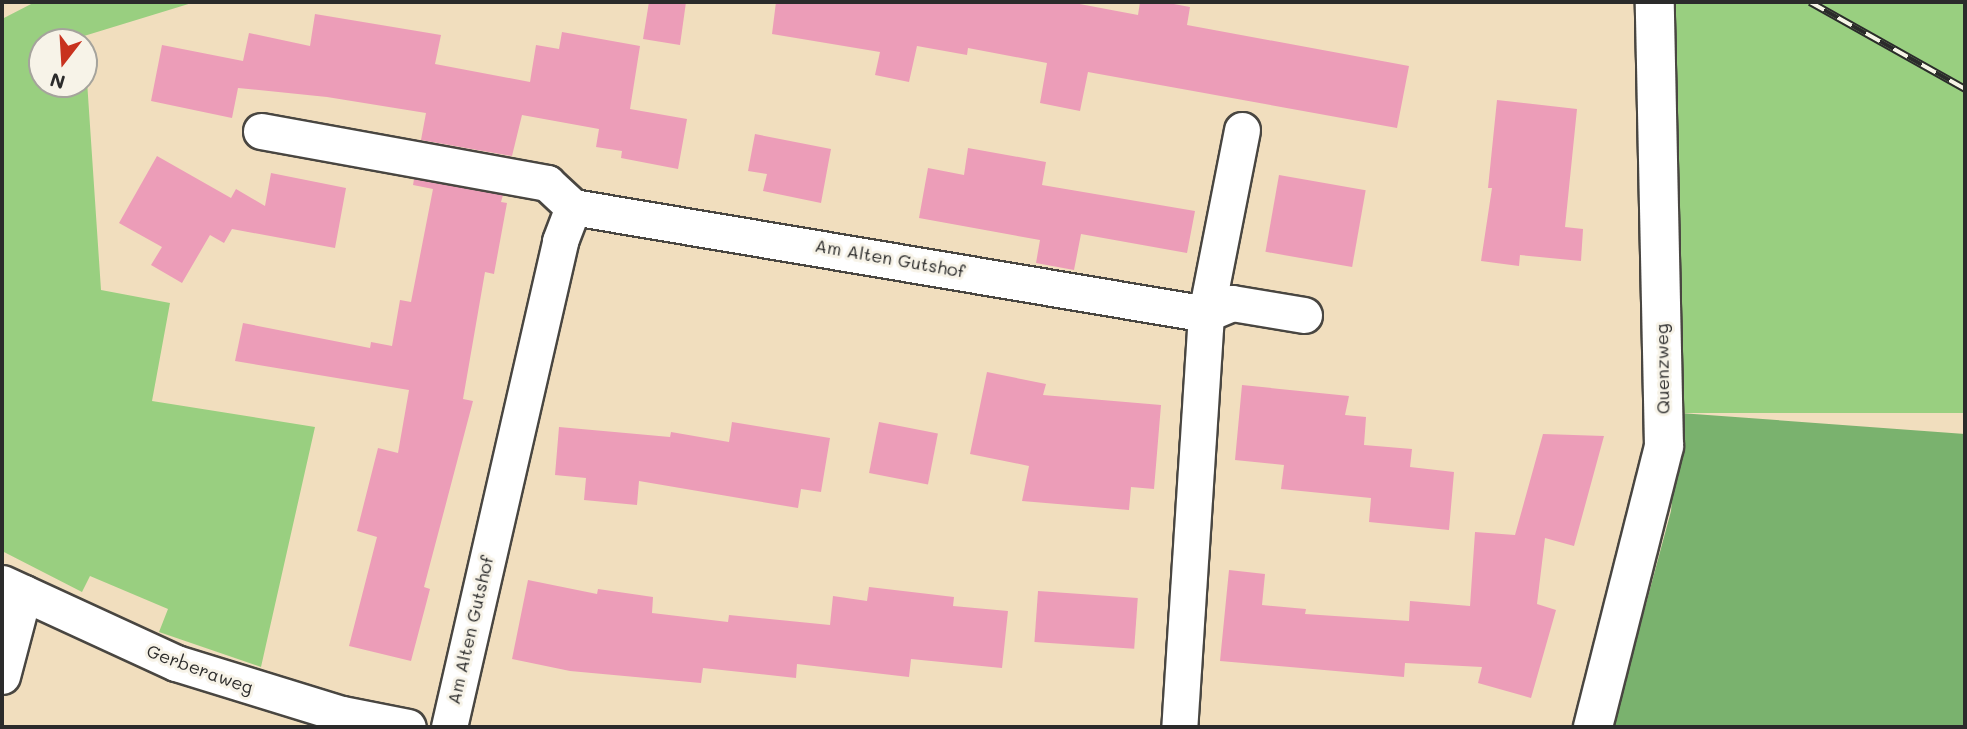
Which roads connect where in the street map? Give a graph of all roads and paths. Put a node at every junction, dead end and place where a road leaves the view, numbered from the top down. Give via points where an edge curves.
1 (1655, 2) edge
2 (1242, 130) dead end
3 (261, 131) dead end
4 (573, 207) junction
5 (1206, 314) junction
6 (1304, 315) dead end
7 (13, 588) edge
8 (2, 676) edge
9 (408, 727) edge
10 (449, 727) edge
11 (1179, 727) edge
12 (1593, 727) edge

1 - 12 street, Quenzweg via 1664,446
2 - 5 street
3 - 4 street via 547,183
4 - 5 street, Am Alten Gutshof
4 - 10 street, Am Alten Gutshof via 560,241
5 - 6 street, Am Alten Gutshof via 1232,303
5 - 11 street
7 - 8 street
7 - 9 street, Gerberaweg via 176,663 342,714

